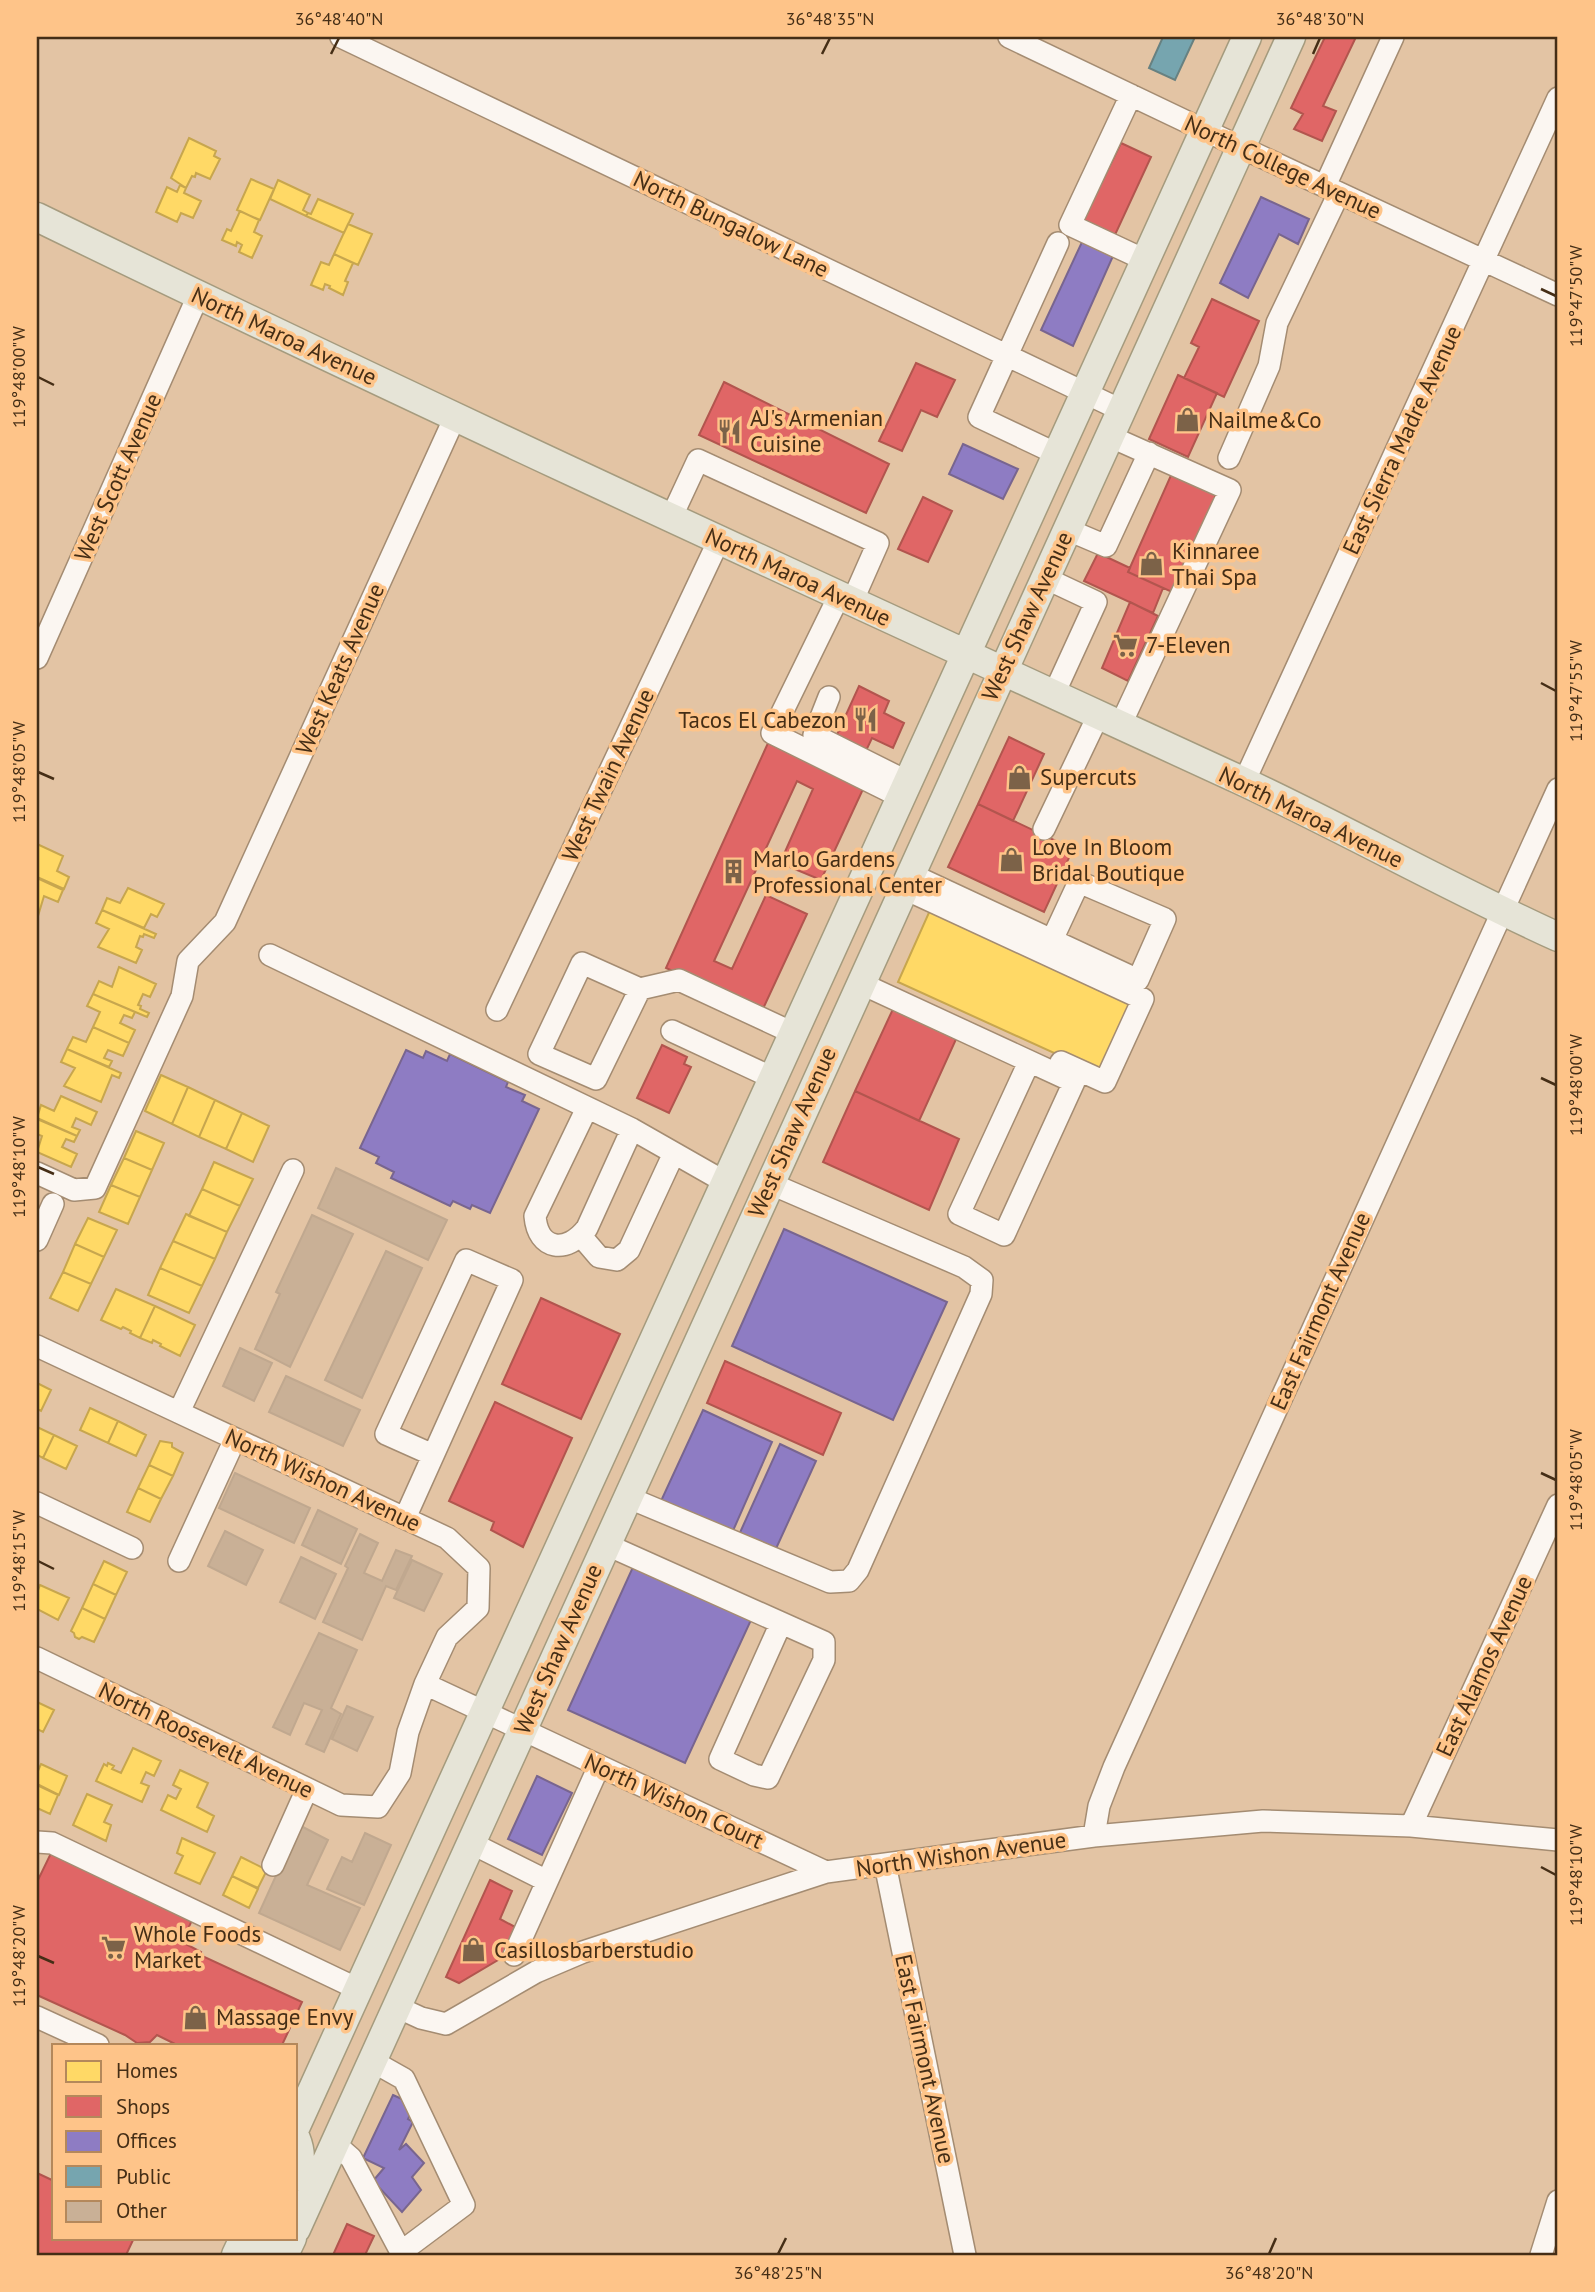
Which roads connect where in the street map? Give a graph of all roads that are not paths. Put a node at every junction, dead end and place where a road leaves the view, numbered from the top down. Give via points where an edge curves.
1 (341, 37) edge
2 (1009, 37) edge
3 (1247, 37) edge
4 (1291, 37) edge
5 (1393, 37) edge
6 (1131, 96) junction
7 (1558, 98) edge
8 (1204, 130) junction
9 (1240, 147) junction
10 (1332, 189) junction
11 (37, 217) edge
12 (1058, 243) dead end
13 (1145, 260) junction
14 (1485, 260) junction
15 (1558, 295) edge
16 (198, 296) junction
17 (1006, 356) junction
18 (1084, 394) junction
19 (454, 417) junction
20 (1115, 423) junction
21 (1149, 453) junction
22 (1057, 454) junction
23 (1229, 458) dead end
24 (671, 518) junction
25 (1066, 530) junction
26 (719, 540) junction
27 (1045, 578) junction
28 (845, 599) junction
29 (965, 655) junction
30 (37, 658) edge
31 (1001, 672) junction
32 (829, 696) dead end
33 (1053, 696) junction
34 (1109, 721) junction
35 (1244, 782) junction
36 (905, 789) junction
37 (1558, 789) edge
38 (1044, 828) dead end
39 (907, 881) junction
40 (1502, 911) junction
41 (1558, 937) edge
42 (1052, 940) junction
43 (270, 955) dead end
44 (863, 976) junction
45 (640, 989) junction
46 (497, 1010) dead end
47 (673, 1031) dead end
48 (793, 1033) junction
49 (1029, 1062) junction
50 (773, 1078) junction
51 (587, 1108) junction
52 (632, 1129) junction
53 (674, 1153) junction
54 (293, 1170) dead end
55 (37, 1172) edge
56 (725, 1182) junction
57 (769, 1183) junction
58 (53, 1204) dead end
59 (581, 1236) junction
60 (37, 1240) edge
61 (37, 1346) edge
62 (179, 1412) junction
63 (235, 1438) junction
64 (433, 1455) junction
65 (627, 1497) junction
66 (37, 1503) edge
67 (1558, 1505) edge
68 (404, 1518) junction
69 (605, 1544) junction
70 (132, 1548) dead end
71 (179, 1561) dead end
72 (781, 1623) junction
73 (37, 1658) edge
74 (425, 1684) junction
75 (484, 1711) junction
76 (522, 1729) junction
77 (599, 1766) junction
78 (307, 1789) junction
79 (378, 1807) joint
80 (1410, 1826) junction
81 (1094, 1836) junction
82 (1558, 1840) edge
83 (37, 1842) edge
84 (471, 1843) junction
85 (885, 1864) junction
86 (273, 1865) dead end
87 (826, 1872) junction
88 (547, 1881) junction
89 (514, 1955) dead end
90 (358, 1989) junction
91 (397, 2007) junction
92 (37, 2017) edge
93 (96, 2044) edge
94 (372, 2060) junction
95 (298, 2122) edge
96 (334, 2144) junction
97 (298, 2146) edge
98 (298, 2172) edge
99 (1558, 2201) edge
100 (298, 2225) edge
101 (965, 2255) edge
102 (1541, 2255) edge

1 - 17 street, North Bungalow Lane
2 - 6 street, North College Avenue
3 - 8 main road, West Shaw Avenue
4 - 9 main road, West Shaw Avenue
5 - 10 street
6 - 8 street, North College Avenue
6 - 13 street via 1070,225
7 - 14 street, East Sierra Madre Avenue
8 - 9 street, North College Avenue
8 - 13 main road, West Shaw Avenue
9 - 10 street, North College Avenue
9 - 20 main road, West Shaw Avenue
10 - 14 street, North College Avenue
10 - 23 street via 1277,323 1269,366
11 - 16 main road, North Maroa Avenue
12 - 17 street
13 - 18 main road, West Shaw Avenue
14 - 15 street, North College Avenue
14 - 35 street, East Sierra Madre Avenue
16 - 19 main road, North Maroa Avenue
16 - 30 street, West Scott Avenue
17 - 18 street, North Bungalow Lane
17 - 22 street via 979,417
18 - 20 street, North Bungalow Lane
18 - 22 main road, West Shaw Avenue
19 - 24 main road, North Maroa Avenue
19 - 55 street, West Keats Avenue via 225,922 188,961 182,996 95,1188 74,1191
20 - 21 street, North Bungalow Lane
20 - 25 main road, West Shaw Avenue
21 - 25 street via 1106,546
21 - 34 street, North Bungalow Lane via 1230,490
22 - 29 main road, West Shaw Avenue
24 - 26 main road, North Maroa Avenue
24 - 28 street via 698,460 878,543
25 - 27 main road, West Shaw Avenue
26 - 28 main road, North Maroa Avenue
26 - 46 street, West Twain Avenue
27 - 31 main road, West Shaw Avenue
27 - 33 street via 1096,602
28 - 29 main road, North Maroa Avenue
28 - 36 street via 772,733
29 - 31 main road, North Maroa Avenue
29 - 36 main road, West Shaw Avenue
31 - 33 main road, North Maroa Avenue
31 - 39 main road, West Shaw Avenue
32 - 36 street via 814,735
33 - 34 main road, North Maroa Avenue
34 - 35 main road, North Maroa Avenue
34 - 38 street
35 - 40 main road, North Maroa Avenue
36 - 48 main road, West Shaw Avenue
37 - 40 street, East Fairmont Avenue
39 - 42 street
39 - 44 main road, West Shaw Avenue
39 - 44 street via 1143,999 1105,1083
40 - 41 main road, North Maroa Avenue
40 - 81 street, East Fairmont Avenue via 1119,1755
42 - 42 street via 1138,980 1165,919 1079,881
43 - 51 street
44 - 49 street
44 - 57 main road, West Shaw Avenue
45 - 45 street via 582,963 539,1054 596,1079
45 - 48 street via 679,980
47 - 50 street
48 - 50 main road, West Shaw Avenue
49 - 49 street via 1074,1082 1004,1235 959,1214
50 - 56 main road, West Shaw Avenue
51 - 52 street
51 - 59 street via 535,1216 536,1228 549,1244 565,1246
52 - 53 street
52 - 59 street
53 - 56 street
53 - 59 street via 629,1250 617,1260 599,1257
54 - 62 street
56 - 75 main road, West Shaw Avenue
57 - 65 main road, West Shaw Avenue
57 - 65 street via 964,1267 982,1280 981,1294 858,1570 849,1581 830,1582
58 - 60 street
61 - 62 street, North Wishon Avenue
62 - 63 street, North Wishon Avenue
63 - 68 street, North Wishon Avenue
63 - 71 street
64 - 64 street via 512,1280 466,1261 386,1434
64 - 68 street
65 - 69 main road, West Shaw Avenue
66 - 70 street
67 - 80 street, East Alamos Avenue
68 - 74 street, North Wishon Avenue via 447,1538 478,1568 478,1608 447,1637
69 - 72 street
69 - 76 main road, West Shaw Avenue
72 - 72 street via 824,1642 824,1660 768,1778 720,1759
73 - 78 street, North Roosevelt Avenue
74 - 75 street
74 - 79 street, North Wishon Avenue via 400,1773
75 - 76 street
75 - 90 main road, West Shaw Avenue
76 - 77 street, North Wishon Court
76 - 84 main road, West Shaw Avenue
77 - 87 street, North Wishon Court
77 - 88 street
78 - 79 street, North Roosevelt Avenue via 341,1805
78 - 86 street
80 - 81 street, North Wishon Avenue via 1263,1821
80 - 82 street, North Wishon Avenue
81 - 85 street, North Wishon Avenue
83 - 90 street via 52,1843
84 - 88 street
84 - 91 main road, West Shaw Avenue
85 - 87 street, North Wishon Avenue
85 - 101 street, East Fairmont Avenue
87 - 91 street, North Wishon Avenue via 583,1952 536,1972 446,2024
88 - 89 street
90 - 95 main road, West Shaw Avenue
91 - 94 main road, West Shaw Avenue
92 - 93 street
94 - 96 main road, West Shaw Avenue
94 - 96 street via 404,2080 464,2206 401,2252 351,2158
96 - 100 main road, West Shaw Avenue
97 - 98 main road
99 - 102 street

